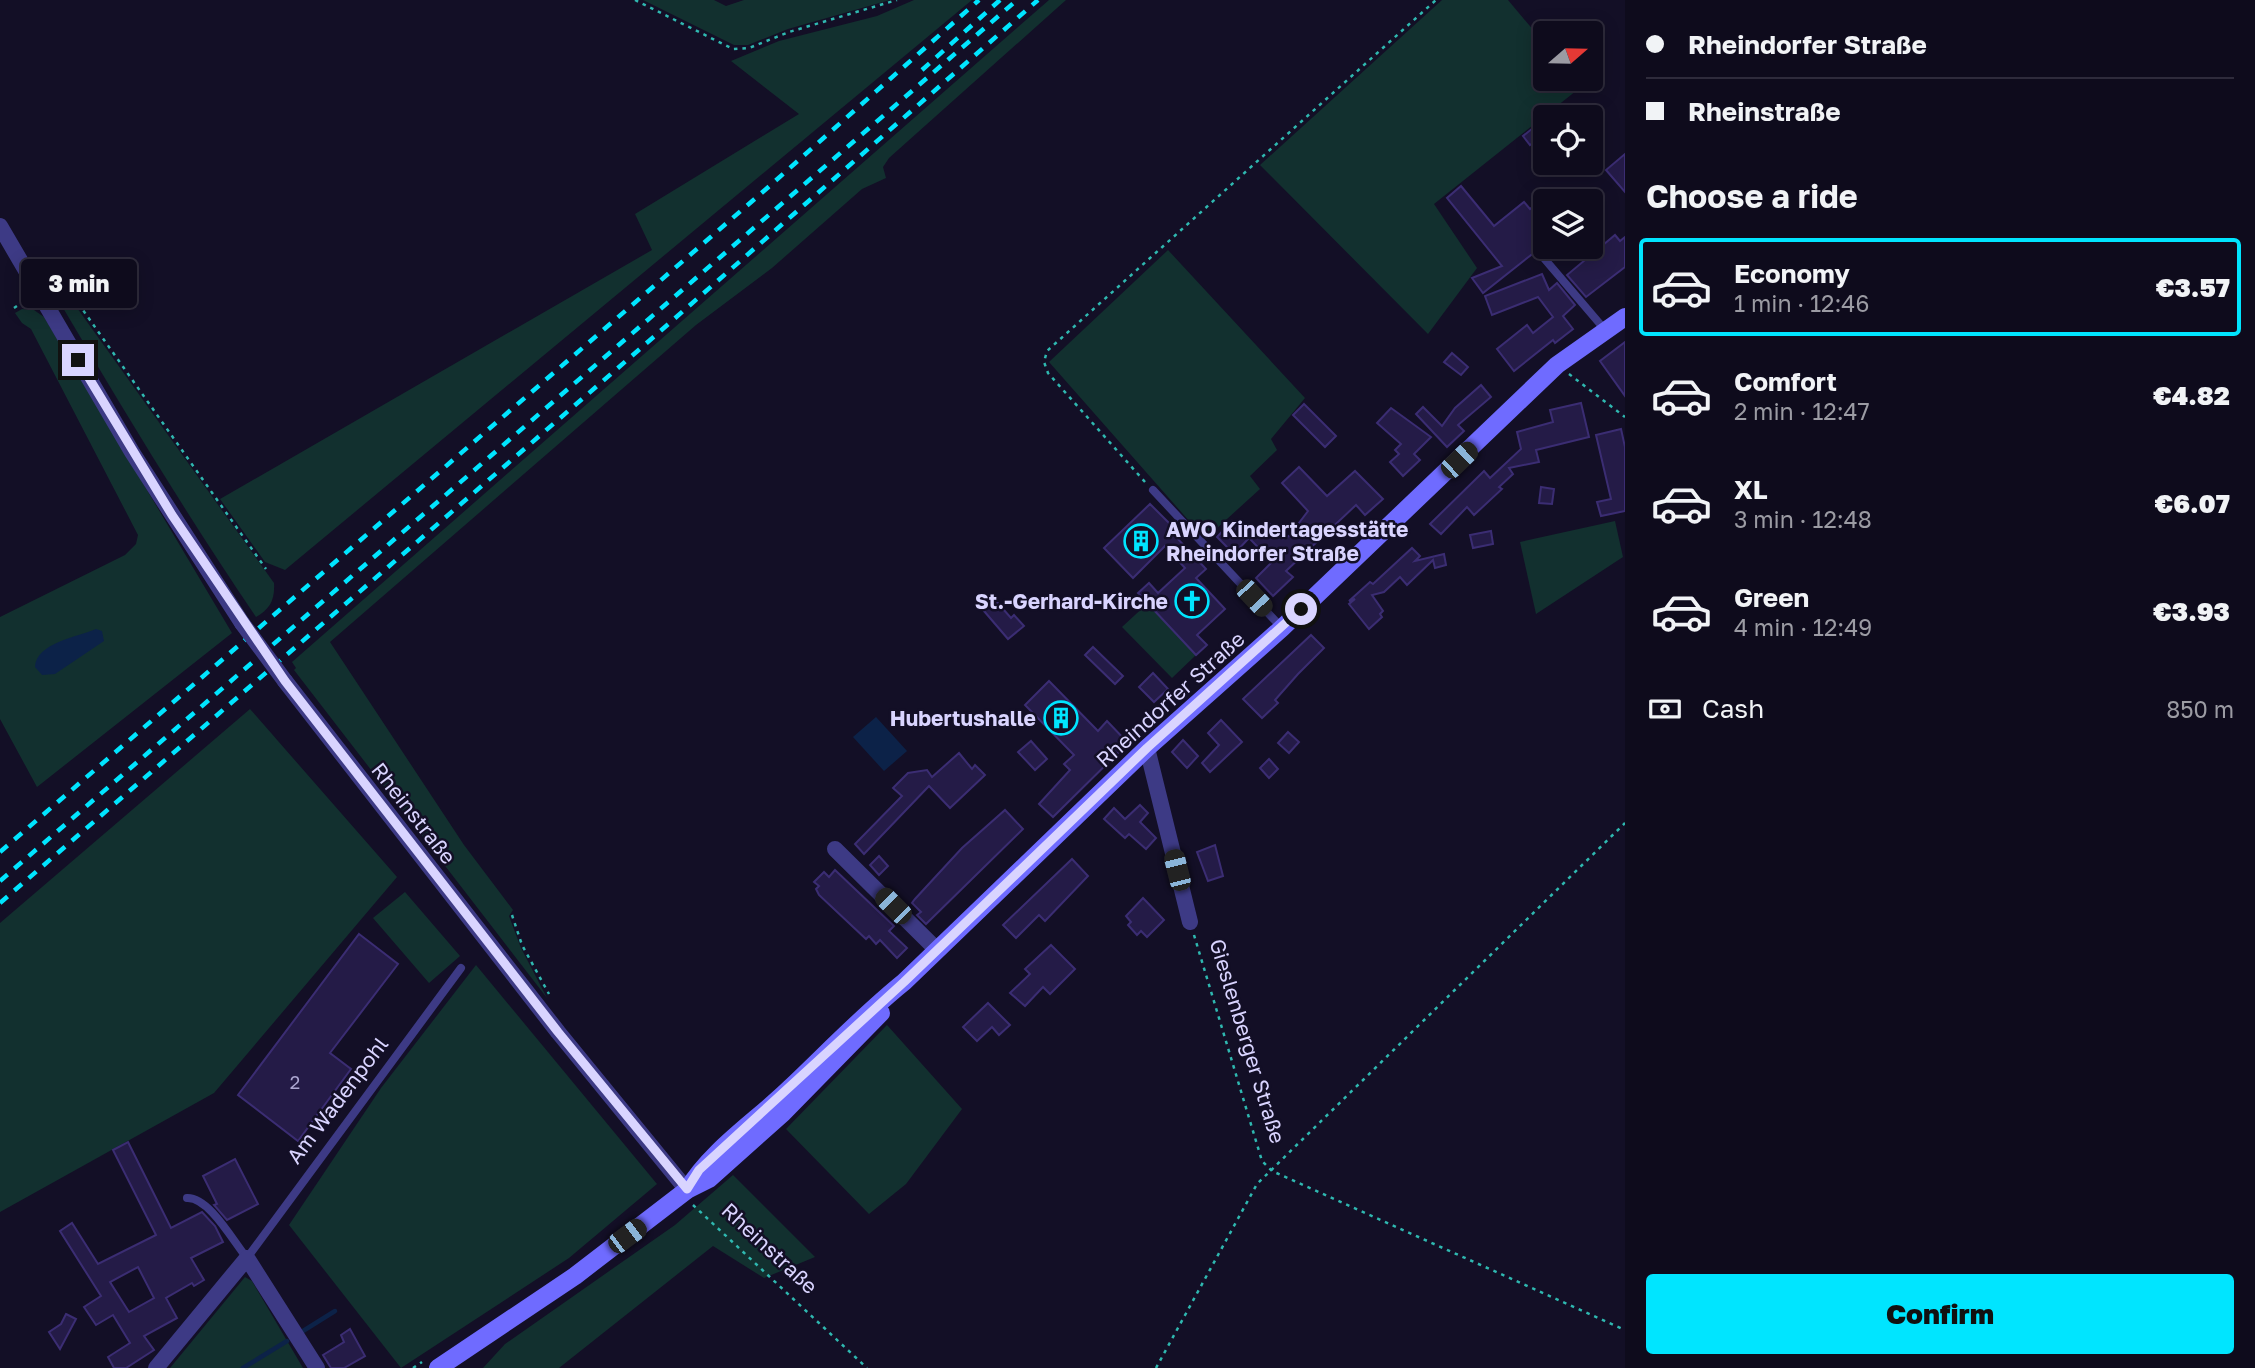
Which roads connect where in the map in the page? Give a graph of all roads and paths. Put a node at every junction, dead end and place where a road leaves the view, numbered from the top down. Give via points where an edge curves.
1 (635, 0) edge
2 (897, 0) edge
3 (1436, 0) edge
4 (0, 226) edge
5 (1545, 259) edge
6 (38, 291) junction
7 (14, 308) dead end
8 (1625, 317) edge
9 (1606, 331) junction
10 (1557, 365) junction
11 (1625, 417) edge
12 (1153, 490) joint
13 (266, 569) dead end
14 (1282, 628) junction
15 (1147, 748) junction
16 (1625, 823) edge
17 (835, 849) dead end
18 (512, 915) dead end
19 (1190, 922) joint
20 (937, 950) junction
21 (461, 968) dead end
22 (553, 1003) dead end
23 (1272, 1171) junction
24 (687, 1189) junction
25 (187, 1198) dead end
26 (247, 1258) junction
27 (1625, 1330) edge
28 (156, 1368) edge
29 (317, 1368) edge
30 (438, 1368) edge
31 (867, 1368) edge
32 (1156, 1368) edge

1 - 2 path via 733,49 749,48
3 - 12 path via 1047,351 1048,373
4 - 6 street, Rheinstraße
5 - 9 lane
6 - 7 path
6 - 13 path via 62,285 73,296
6 - 24 street, Rheinstraße, bridge via 132,452 242,623 558,1032
8 - 9 main road, Rheindorfer Straße
9 - 10 main road, Rheindorfer Straße
10 - 11 path
10 - 14 main road, Rheindorfer Straße
12 - 14 lane
14 - 15 main road, Rheindorfer Straße
15 - 19 street, Gieslenberger Straße
15 - 20 main road, Rheindorfer Straße
16 - 23 path
17 - 20 street
18 - 22 path
19 - 23 path, Gieslenberger Straße via 1262,1161
20 - 24 main road, Rheindorfer Straße via 904,982 874,1022 783,1112 709,1178
21 - 26 lane, Am Wadenpohl
23 - 27 path, Gieslenberger Straße
23 - 32 path via 1257,1184
24 - 30 main road, Rheindorfer Straße via 575,1276
24 - 31 path, Rheinstraße via 692,1204
25 - 26 lane via 208,1205
26 - 28 street, Am Wadenpohl
26 - 29 street

